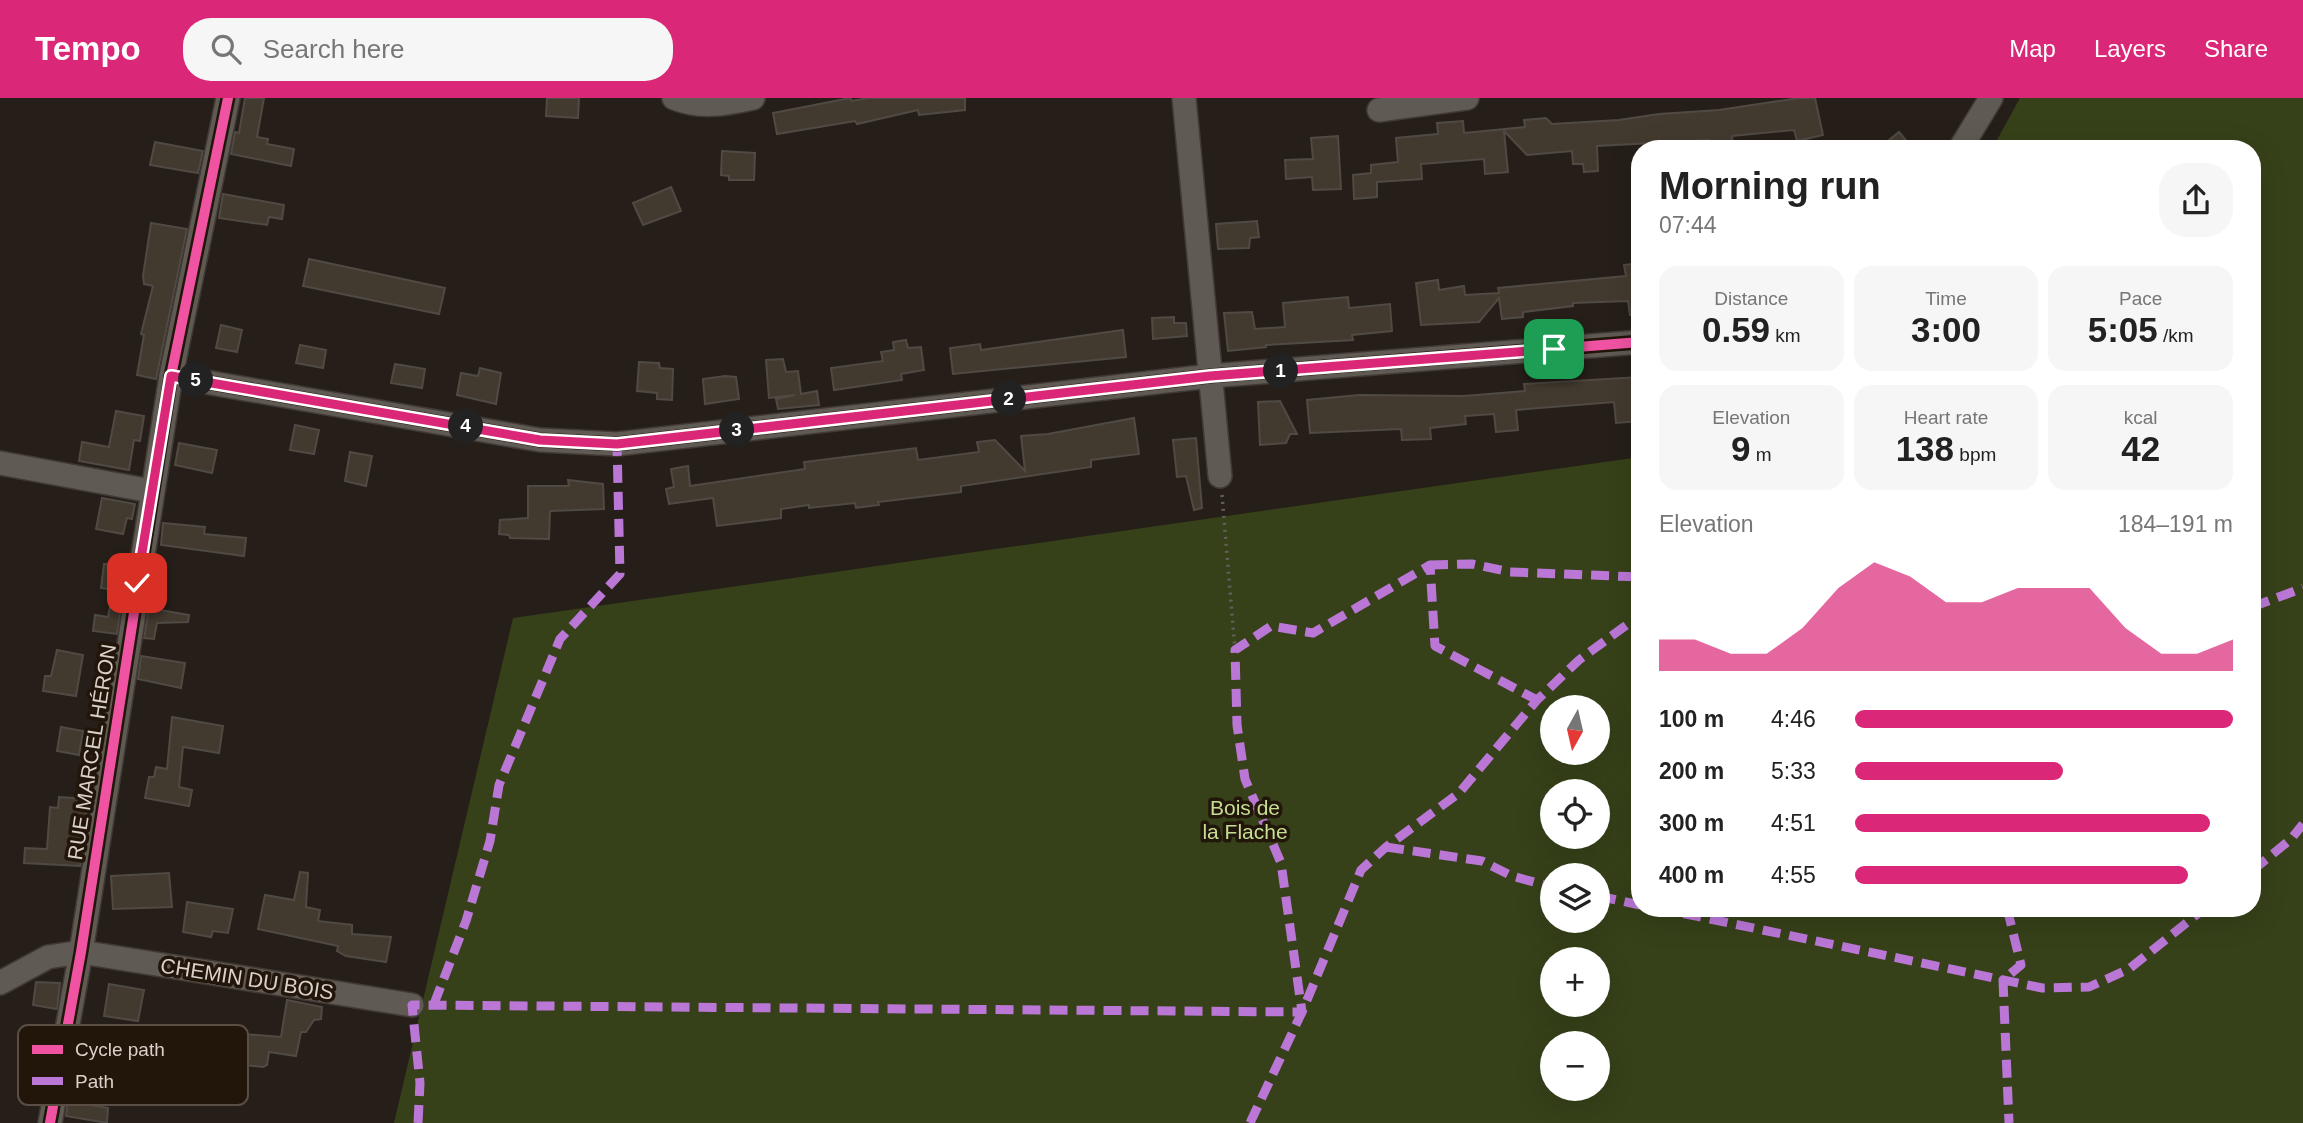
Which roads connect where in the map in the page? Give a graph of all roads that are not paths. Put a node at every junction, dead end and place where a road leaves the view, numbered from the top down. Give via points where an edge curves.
1 (228, 98) edge
2 (674, 98) edge
3 (753, 98) edge
4 (1184, 98) edge
5 (1460, 98) edge
6 (1990, 98) edge
7 (1379, 110) dead end
8 (1965, 140) edge
9 (1631, 343) edge
10 (171, 376) junction
11 (1210, 376) junction
12 (0, 463) edge
13 (1220, 475) road end
14 (151, 491) junction
15 (81, 952) junction
16 (0, 983) edge
17 (412, 1005) dead end
18 (68, 1025) edge
19 (53, 1105) edge
20 (50, 1123) edge

1 - 10 street, RUE MARCEL HÉRON
2 - 3 street via 720,105
4 - 11 street
5 - 7 street
6 - 8 street
9 - 11 street
10 - 11 street via 540,440 617,444
10 - 14 street, RUE MARCEL HÉRON
11 - 13 street
12 - 14 street
14 - 15 street, RUE MARCEL HÉRON
15 - 16 street, CHEMIN DU BOIS via 48,957
15 - 17 street, CHEMIN DU BOIS
15 - 18 street, RUE MARCEL HÉRON
19 - 20 street, RUE MARCEL HÉRON

